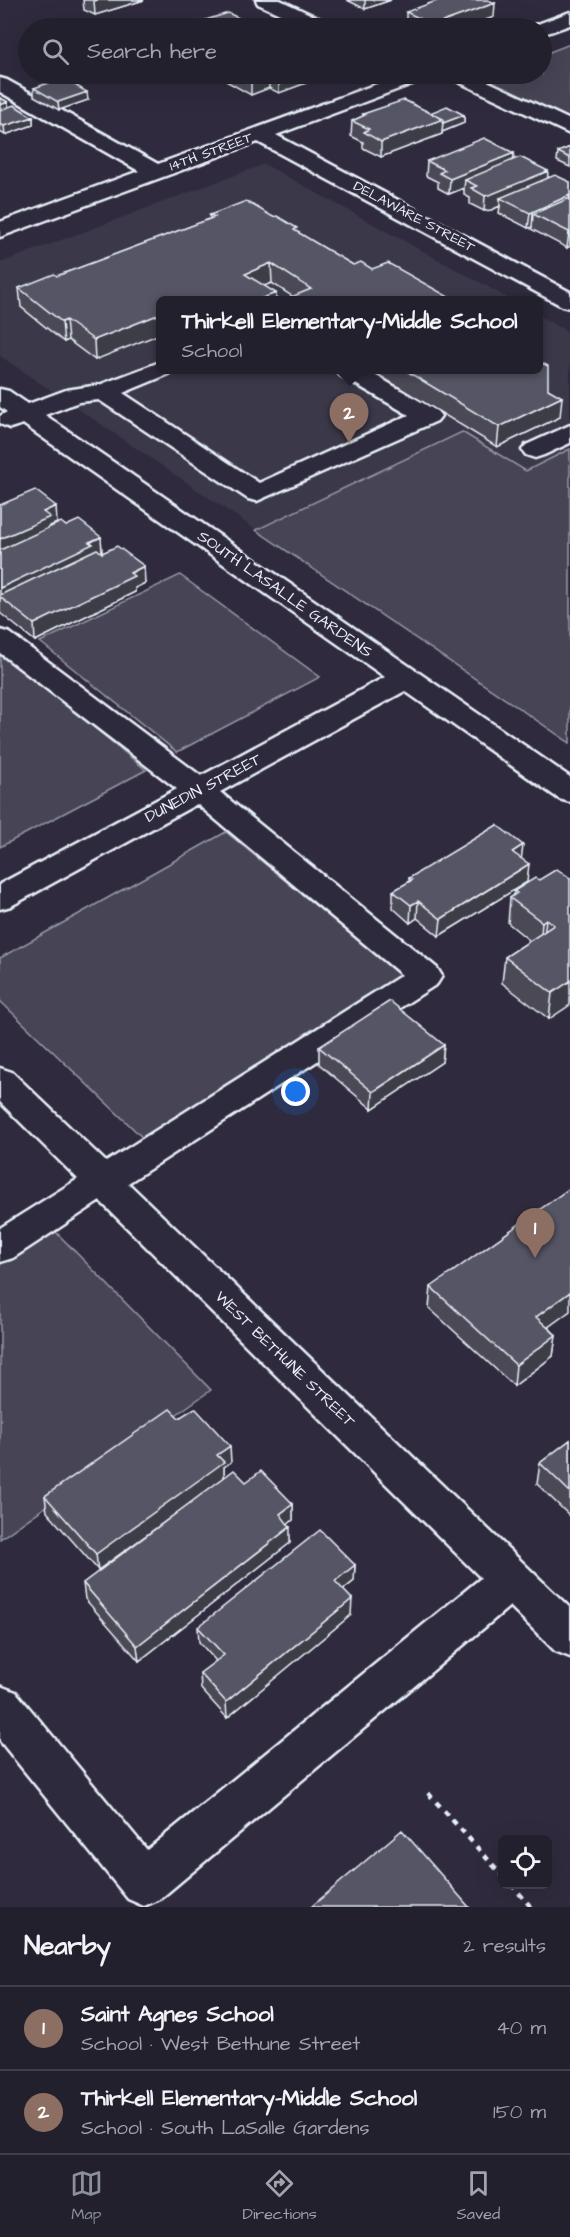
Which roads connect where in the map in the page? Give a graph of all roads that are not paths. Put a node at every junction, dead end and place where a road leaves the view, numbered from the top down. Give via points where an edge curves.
1 (265, 0) edge
2 (303, 18) edge
3 (570, 18) edge
4 (552, 25) edge
5 (0, 84) edge
6 (393, 84) edge
7 (479, 84) edge
8 (570, 128) edge
9 (259, 134) junction
10 (157, 172) junction
11 (0, 230) edge
12 (570, 301) edge
13 (156, 371) edge
14 (358, 374) edge
15 (104, 392) junction
16 (0, 396) edge
17 (12, 419) edge
18 (567, 438) edge
19 (535, 450) dead end
20 (0, 639) edge
21 (406, 678) junction
22 (199, 790) junction
23 (570, 792) edge
24 (0, 898) edge
25 (0, 1081) edge
26 (104, 1182) junction
27 (0, 1247) edge
28 (511, 1579) junction
29 (570, 1637) edge
30 (0, 1707) edge

1 - 2 street
3 - 4 street
5 - 10 street
6 - 9 street, 14TH STREET
7 - 8 street
9 - 10 street, 14TH STREET
9 - 12 street, DELAWARE STREET
10 - 11 street, 14TH STREET
13 - 15 street
14 - 15 street via 428,416 257,493
15 - 17 street via 75,395
16 - 17 street, SOUTH LASALLE GARDENS
17 - 21 street, SOUTH LASALLE GARDENS
18 - 19 street
20 - 22 street
21 - 22 street, DUNEDIN STREET
21 - 23 street, SOUTH LASALLE GARDENS
22 - 24 street, DUNEDIN STREET
22 - 26 street via 425,976
25 - 26 street, WEST BETHUNE STREET
26 - 27 street
26 - 28 street, WEST BETHUNE STREET
28 - 29 street, WEST BETHUNE STREET
28 - 30 street via 144,1883

